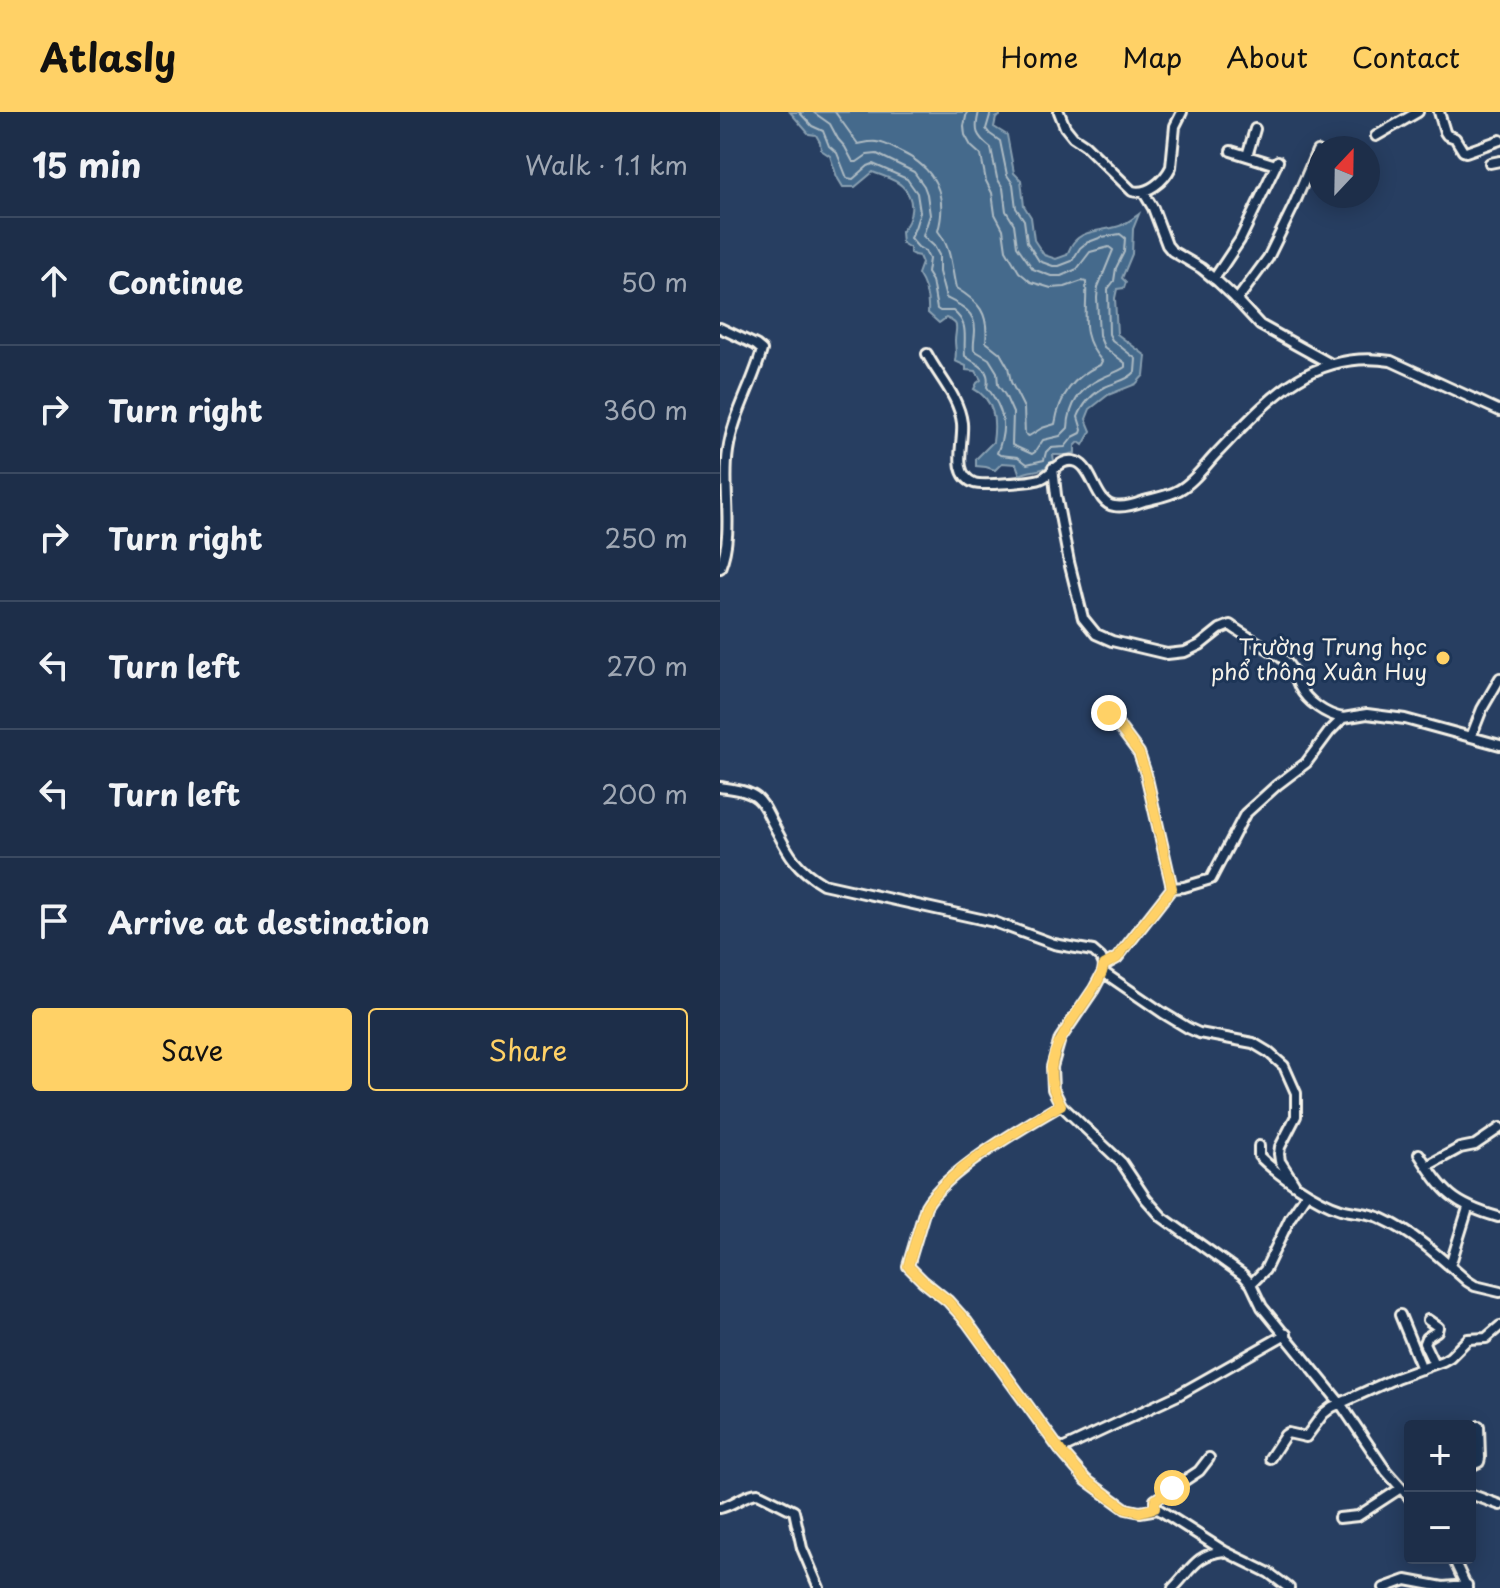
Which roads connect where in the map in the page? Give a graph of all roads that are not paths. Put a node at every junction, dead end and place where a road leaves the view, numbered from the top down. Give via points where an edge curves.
1 (1059, 112) edge
2 (1182, 112) edge
3 (1418, 112) edge
4 (1439, 112) edge
5 (1255, 129) dead end
6 (1376, 136) dead end
7 (1500, 140) edge
8 (1231, 151) dead end
9 (1247, 156) junction
10 (1308, 172) edge
11 (1144, 193) junction
12 (1214, 279) junction
13 (1237, 300) junction
14 (720, 328) edge
15 (927, 354) dead end
16 (1329, 364) junction
17 (1500, 411) edge
18 (1053, 468) junction
19 (720, 568) edge
20 (1500, 678) edge
21 (1109, 713) dead end
22 (1343, 718) junction
23 (1471, 737) junction
24 (1500, 745) edge
25 (720, 787) edge
26 (1172, 888) junction
27 (1104, 968) junction
28 (1061, 1105) junction
29 (1500, 1128) edge
30 (1259, 1146) dead end
31 (1419, 1154) dead end
32 (1427, 1166) junction
33 (1294, 1183) junction
34 (1307, 1193) junction
35 (1468, 1208) junction
36 (1498, 1217) edge
37 (1450, 1266) junction
38 (1251, 1284) junction
39 (1500, 1292) edge
40 (1400, 1315) dead end
41 (1428, 1320) dead end
42 (1500, 1326) edge
43 (1286, 1334) junction
44 (1434, 1364) junction
45 (1422, 1369) junction
46 (1340, 1403) junction
47 (1479, 1426) dead end
48 (1060, 1450) junction
49 (1209, 1458) dead end
50 (1270, 1458) dead end
51 (1476, 1463) edge
52 (1401, 1488) junction
53 (1405, 1492) edge
54 (1476, 1496) edge
55 (1500, 1505) edge
56 (720, 1508) edge
57 (1155, 1508) junction
58 (1339, 1518) dead end
59 (1224, 1551) junction
60 (1456, 1564) edge
61 (1467, 1587) edge
62 (819, 1588) edge
63 (1173, 1588) edge
64 (1289, 1588) edge
65 (1384, 1588) edge

1 - 11 street via 1073,137 1132,191
2 - 11 street via 1175,126 1171,167
3 - 6 street
4 - 7 street via 1445,132 1463,151
5 - 9 street
8 - 9 street
9 - 12 street via 1277,163 1240,240
10 - 13 street via 1268,258
11 - 12 street via 1167,245
12 - 13 street
13 - 16 street via 1264,329
14 - 19 street via 762,350 729,446 727,546
15 - 18 street via 960,411 963,476 982,485 1041,479
16 - 17 street via 1391,361
16 - 18 street via 1269,400 1174,492 1114,507 1078,462
18 - 22 street via 1072,576 1083,618 1096,634 1167,654 1185,652 1230,625 1291,666 1301,689 1318,707
20 - 23 street
21 - 26 street via 1139,753
22 - 23 street via 1362,714 1412,720
22 - 26 street via 1306,763 1245,814 1211,879
23 - 24 street
25 - 27 street via 758,799 799,867 823,884 994,922 1041,940 1093,951
26 - 27 street
27 - 28 street via 1057,1048 1052,1077
27 - 33 street via 1109,977 1188,1028 1253,1043 1284,1066 1296,1093 1296,1116 1279,1154
28 - 38 street via 1122,1163 1162,1217
28 - 48 street via 968,1164 931,1198 908,1266 967,1322
29 - 32 street via 1482,1142
30 - 33 street via 1259,1156
31 - 32 street
32 - 35 street
33 - 34 street
34 - 37 street via 1384,1219
34 - 38 street via 1265,1270
35 - 36 street
35 - 37 street
37 - 39 street via 1475,1286
38 - 43 street via 1262,1307
40 - 45 street
41 - 44 street via 1438,1327 1424,1340
42 - 44 street via 1486,1338 1468,1339
43 - 46 street
43 - 48 street via 1178,1395
44 - 45 street
45 - 46 street
46 - 50 street via 1323,1414 1306,1437 1285,1435
46 - 52 street
47 - 51 street
48 - 57 street via 1117,1505 1140,1512
49 - 57 street via 1199,1471 1155,1500
52 - 53 street
52 - 58 street via 1358,1516
54 - 55 street
56 - 62 street via 758,1493 794,1511
57 - 59 street
59 - 63 street via 1194,1563
59 - 64 street
60 - 61 street
61 - 65 street via 1406,1580

